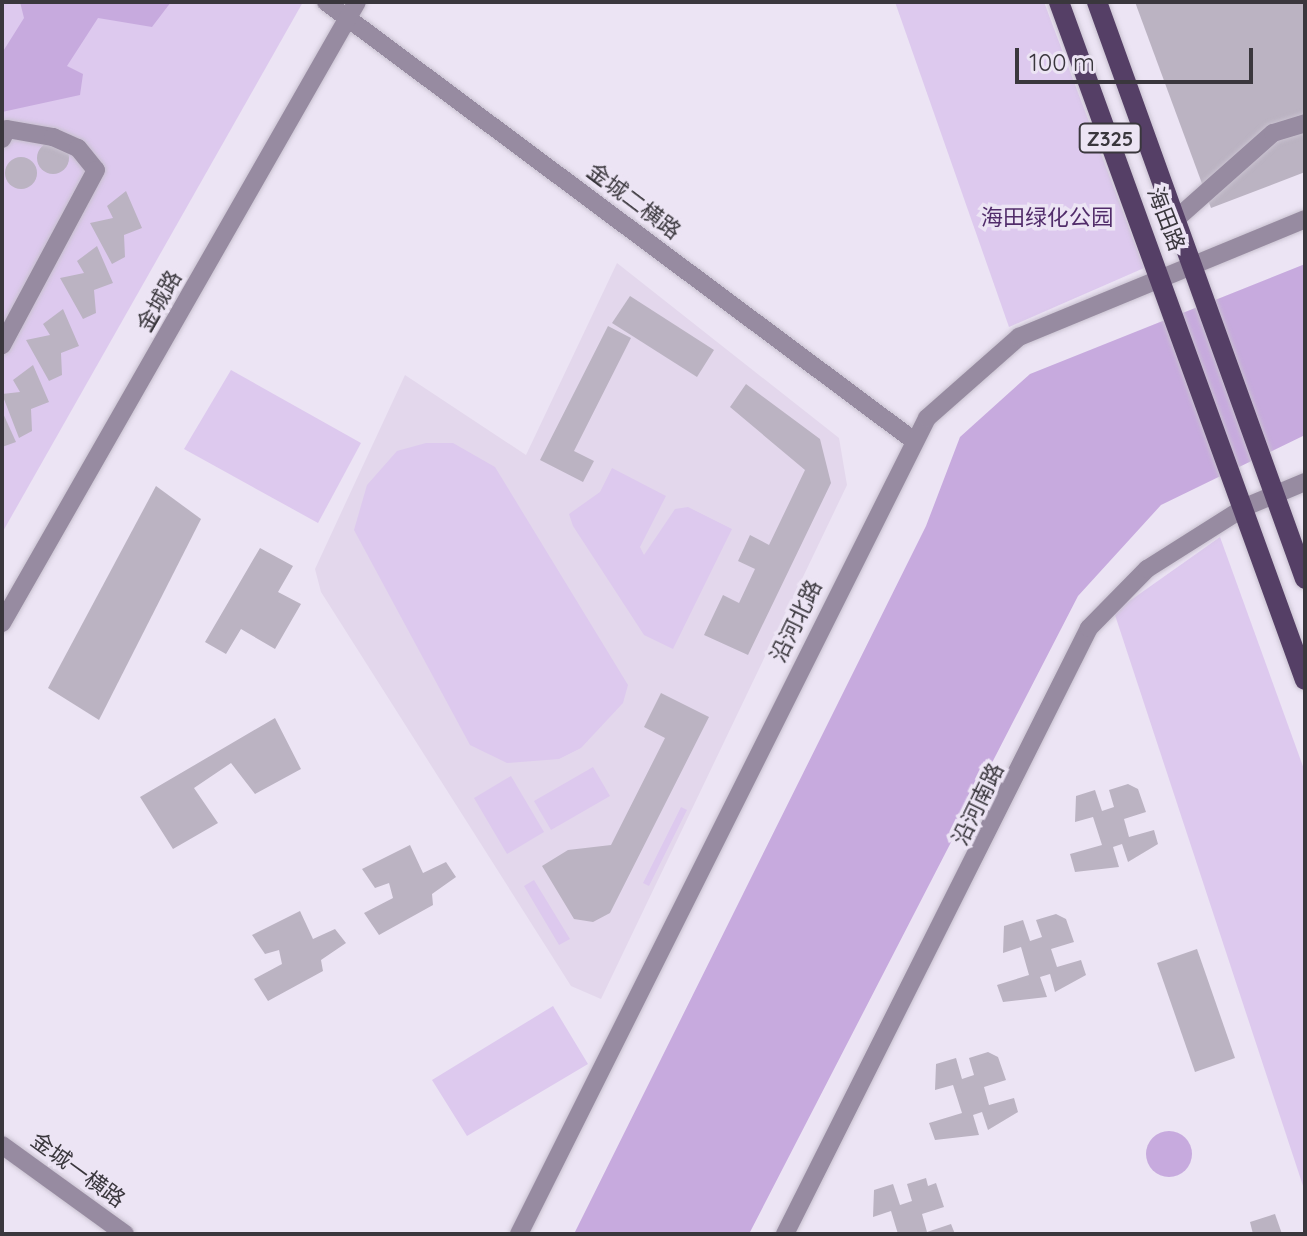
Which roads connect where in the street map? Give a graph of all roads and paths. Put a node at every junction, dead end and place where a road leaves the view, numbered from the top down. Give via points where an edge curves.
1 (326, 2) edge
2 (1059, 2) edge
3 (1097, 2) edge
4 (352, 10) edge
5 (1305, 123) edge
6 (2, 139) edge
7 (1305, 219) edge
8 (1175, 220) junction
9 (1191, 262) junction
10 (1161, 273) junction
11 (2, 345) edge
12 (913, 440) junction
13 (1305, 482) edge
14 (1275, 493) junction
15 (1242, 500) junction
16 (1305, 579) edge
17 (2, 623) edge
18 (1305, 680) edge
19 (2, 1145) edge
20 (125, 1234) edge
21 (519, 1234) edge
22 (785, 1234) edge

1 - 4 street, 金城二横路
2 - 10 main road, 海田路 / Z325
3 - 8 main road, 海田路 / Z325
4 - 12 street, 金城二横路
4 - 17 street, 金城路
5 - 8 street via 1273,133
6 - 11 street via 7,129 53,137 78,148 96,170
7 - 9 street, 沿河北路
8 - 9 main road, 海田路 / Z325
9 - 10 street, 沿河北路
9 - 14 main road, Z325
10 - 12 street, 沿河北路 via 1019,337
10 - 15 main road, Z325
12 - 21 street, 沿河北路
13 - 14 street, 沿河南路
14 - 15 street, 沿河南路
14 - 16 main road, Z325
15 - 18 main road, Z325
15 - 22 street, 沿河南路 via 1147,569 1089,628
19 - 20 street, 金城一横路

